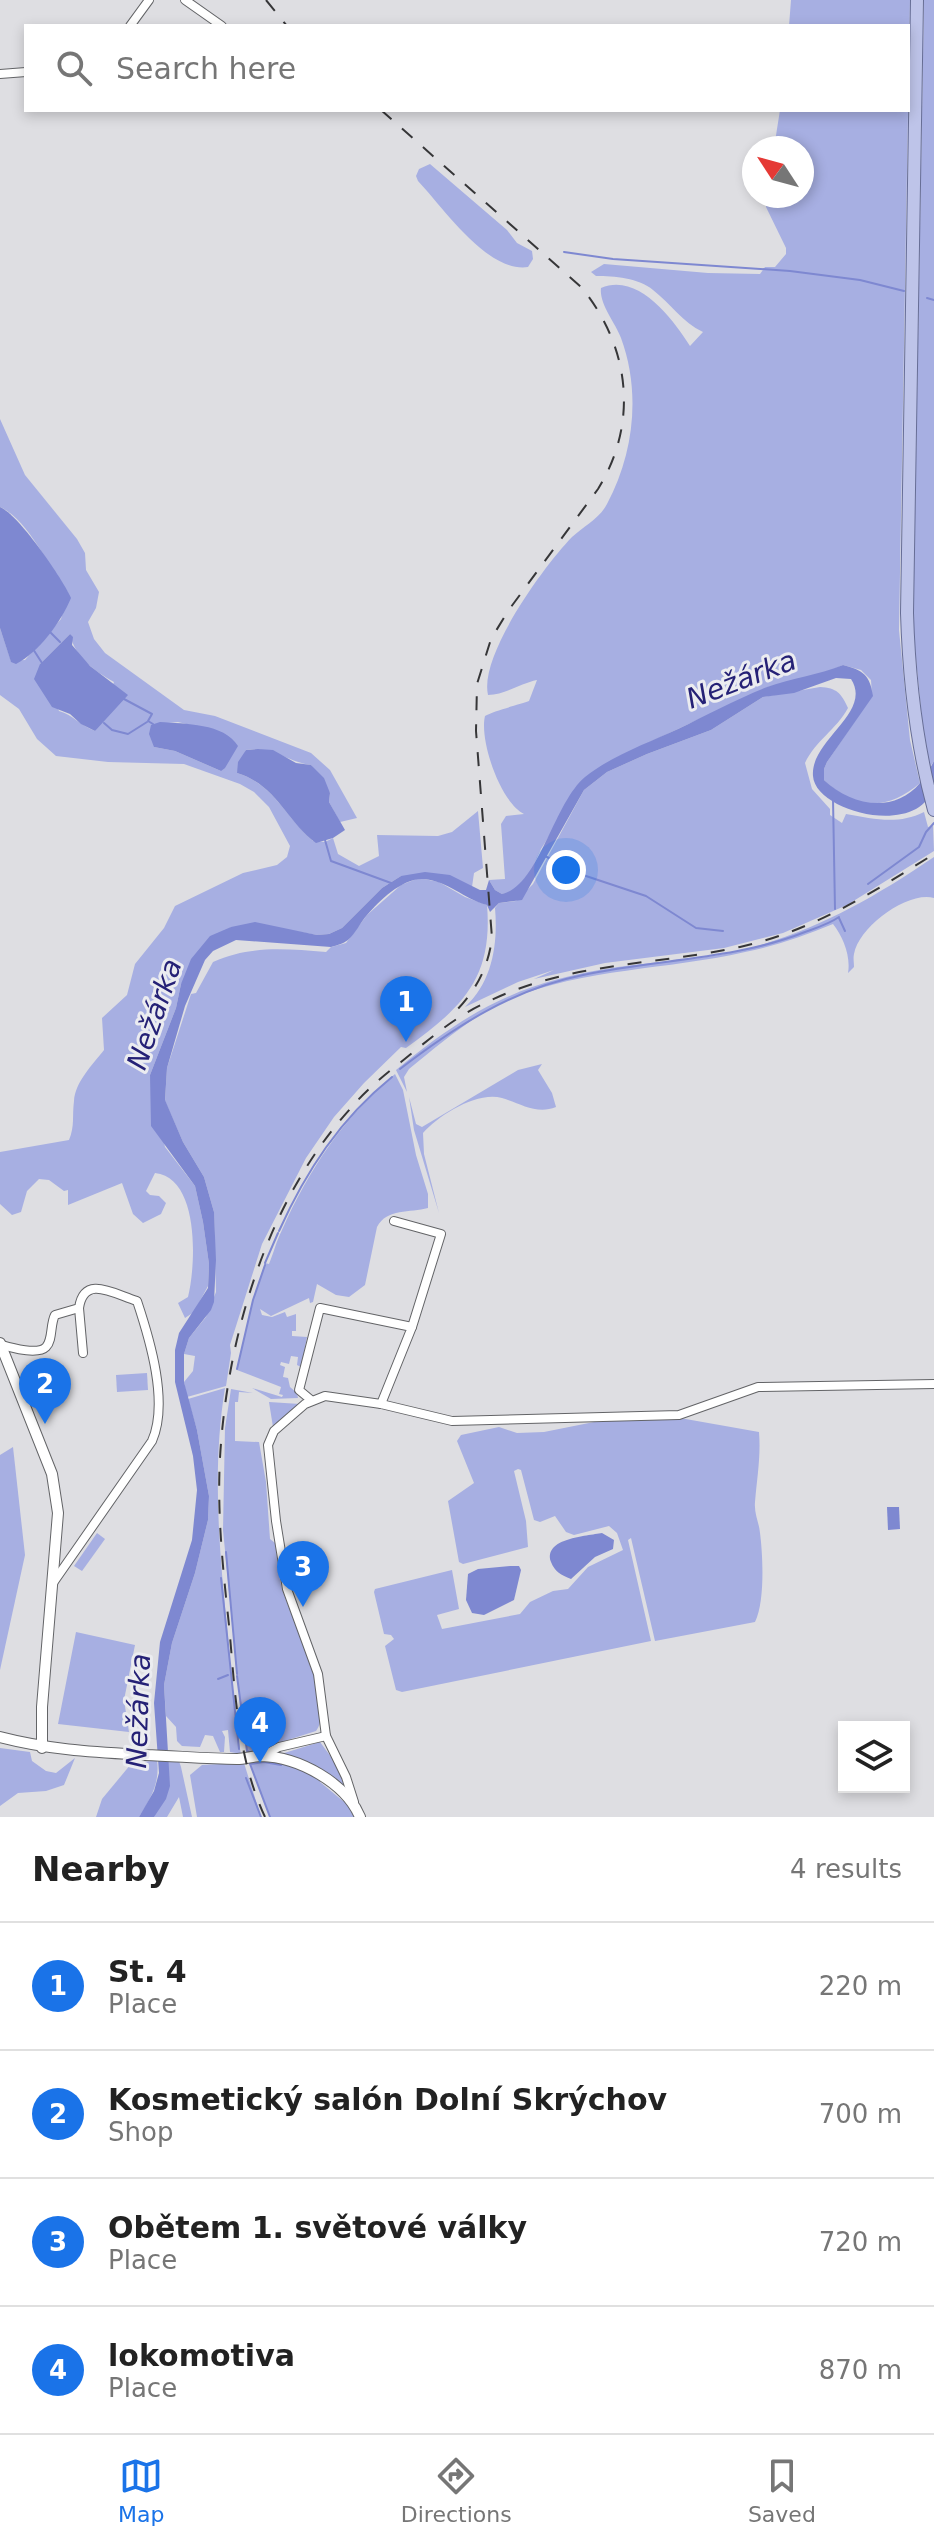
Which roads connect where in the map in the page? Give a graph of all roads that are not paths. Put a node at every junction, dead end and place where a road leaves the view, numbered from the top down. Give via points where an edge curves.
1 (149, 0) edge
2 (185, 0) edge
3 (917, 0) edge
4 (131, 24) edge
5 (219, 24) edge
6 (24, 72) edge
7 (0, 74) edge
8 (934, 810) edge
9 (394, 1221) dead end
10 (79, 1308) junction
11 (412, 1327) junction
12 (1, 1344) edge
13 (17, 1350) junction
14 (83, 1353) dead end
15 (10, 1365) junction
16 (934, 1384) edge
17 (311, 1400) junction
18 (381, 1404) junction
19 (53, 1583) junction
20 (326, 1736) junction
21 (0, 1737) edge
22 (42, 1748) junction
23 (262, 1756) junction
24 (354, 1802) junction
25 (360, 1817) edge

1 - 4 street
2 - 5 street
3 - 8 main road via 907,613 917,739
6 - 7 street
9 - 11 street via 441,1234
10 - 13 street via 55,1315 44,1349
10 - 14 street
10 - 19 street via 81,1295 95,1288 137,1301 149,1338 159,1416 152,1441
11 - 17 street via 320,1308 299,1390
11 - 18 street
12 - 13 street
12 - 15 street
13 - 15 street
15 - 19 street via 52,1474 58,1513
16 - 18 street via 758,1387 679,1415 452,1421
17 - 18 street via 325,1396
17 - 20 street via 274,1431 268,1445 287,1589 318,1674
19 - 22 street
20 - 23 street
20 - 24 street
21 - 22 street
22 - 23 street
23 - 24 street via 321,1775
24 - 25 street

